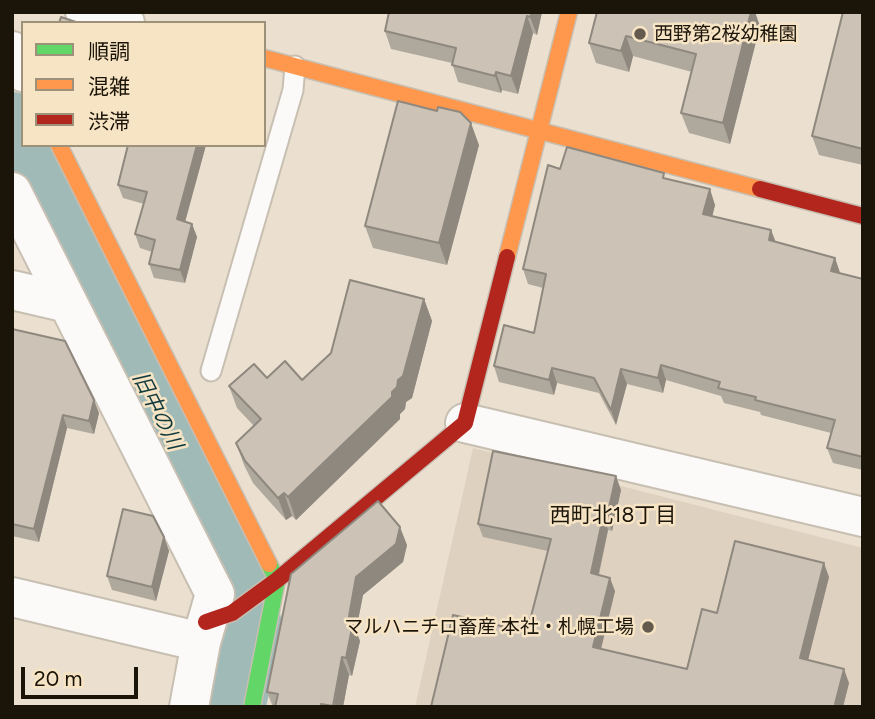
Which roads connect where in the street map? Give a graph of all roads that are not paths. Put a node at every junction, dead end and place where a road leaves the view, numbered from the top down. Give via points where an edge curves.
1 (85, 12) edge
2 (569, 12) edge
3 (118, 21) edge
4 (12, 51) edge
5 (266, 59) edge
6 (295, 66) junction
7 (21, 68) edge
8 (538, 132) junction
9 (60, 147) edge
10 (12, 192) edge
11 (863, 216) edge
12 (12, 290) edge
13 (68, 303) junction
14 (211, 371) dead end
15 (465, 423) junction
16 (863, 517) edge
17 (276, 580) junction
18 (12, 597) edge
19 (213, 626) junction
20 (189, 707) edge
21 (252, 707) edge

1 - 3 street
2 - 8 street
4 - 7 street
5 - 6 street
6 - 8 street
6 - 14 lane via 293,90
8 - 11 street
8 - 15 street
9 - 17 street
10 - 13 street
12 - 13 street
13 - 19 street via 215,594
15 - 16 street
15 - 17 street
17 - 19 street
17 - 21 street
18 - 19 street
19 - 20 street

